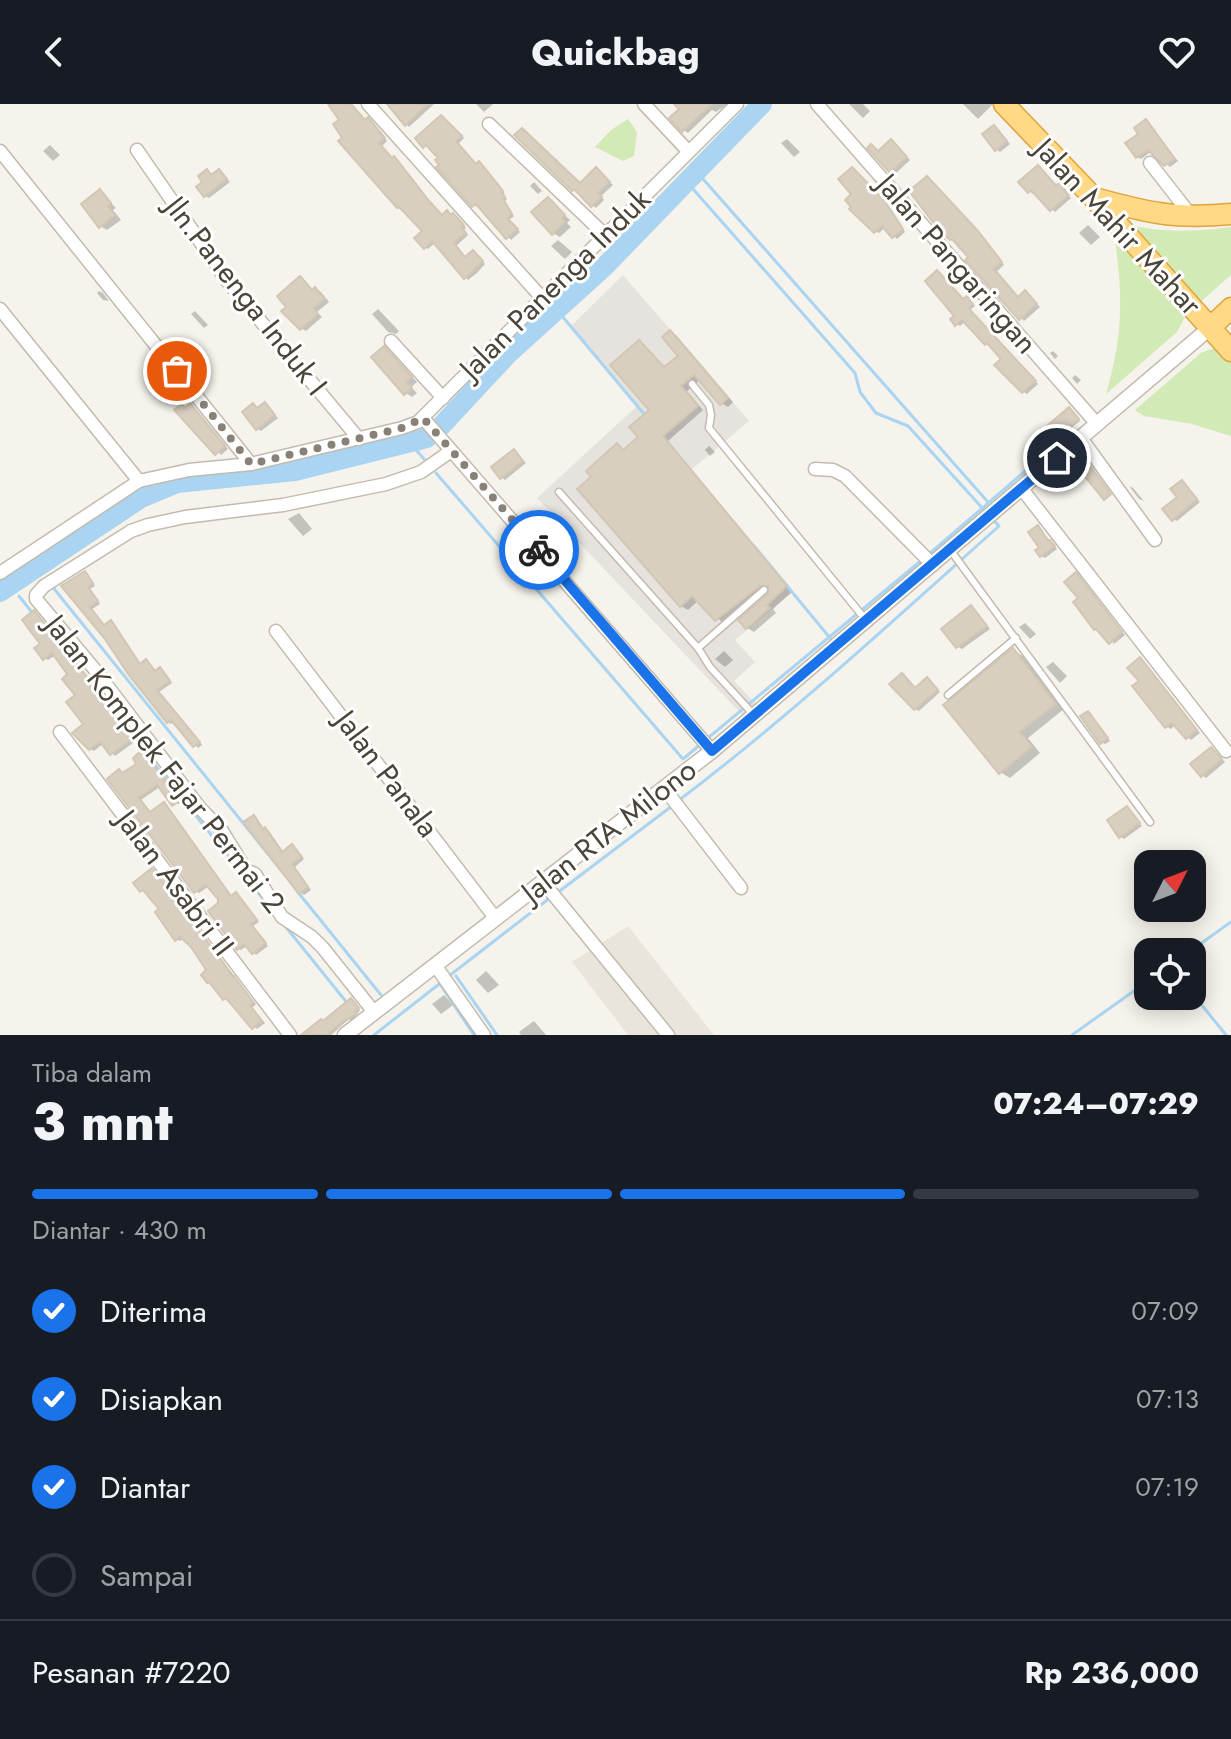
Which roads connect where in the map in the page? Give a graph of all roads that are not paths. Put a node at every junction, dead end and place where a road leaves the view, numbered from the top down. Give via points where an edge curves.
1 (368, 104) edge
2 (644, 104) edge
3 (737, 104) edge
4 (817, 104) edge
5 (1004, 104) edge
6 (489, 124) dead end
7 (137, 150) dead end
8 (0, 151) edge
9 (688, 151) junction
10 (1150, 163) dead end
11 (1094, 198) junction
12 (1231, 214) edge
13 (1193, 218) junction
14 (605, 235) junction
15 (542, 298) junction
16 (1231, 308) edge
17 (0, 309) edge
18 (1211, 327) junction
19 (391, 341) dead end
20 (1231, 351) edge
21 (692, 384) dead end
22 (443, 398) junction
23 (425, 421) junction
24 (1097, 424) junction
25 (1081, 438) junction
26 (359, 439) junction
27 (451, 451) junction
28 (251, 464) junction
29 (815, 469) dead end
30 (139, 481) junction
31 (1022, 489) junction
32 (559, 492) dead end
33 (1155, 540) dead end
34 (950, 550) junction
35 (933, 565) junction
36 (0, 573) edge
37 (764, 590) dead end
38 (864, 619) junction
39 (276, 631) dead end
40 (1016, 638) junction
41 (698, 648) junction
42 (948, 695) dead end
43 (752, 713) junction
44 (60, 732) dead end
45 (712, 751) junction
46 (1226, 751) dead end
47 (664, 788) junction
48 (1150, 822) dead end
49 (543, 882) junction
50 (741, 888) dead end
51 (496, 919) junction
52 (435, 965) junction
53 (374, 1012) junction
54 (290, 1035) edge
55 (345, 1035) edge
56 (484, 1035) edge
57 (668, 1035) edge

1 - 15 street
2 - 9 street
3 - 9 street, Jalan Panenga Induk
4 - 24 street, Jalan Pangaringan
5 - 11 highway, Jalan Mahir Mahar
6 - 14 street
7 - 26 street, Jln.Panenga Induk I via 228,282
8 - 28 street
9 - 14 street, Jalan Panenga Induk
10 - 13 street
11 - 13 highway via 1157,215
11 - 18 highway, Jalan Mahir Mahar
12 - 13 highway
14 - 15 street, Jalan Panenga Induk
15 - 22 street, Jalan Panenga Induk
16 - 18 highway, Jalan RTA Milono
17 - 30 street
18 - 20 highway, Jalan Mahir Mahar
18 - 24 street, Jalan RTA Milono
19 - 22 street
21 - 38 lane via 709,405 709,428
22 - 23 street, Jalan Panenga Induk
23 - 26 street
23 - 27 street
24 - 25 street, Jalan RTA Milono
25 - 31 street, Jalan RTA Milono
25 - 33 street
26 - 28 street
27 - 45 street
27 - 53 street, Jalan Komplek Fajar Permai 2 via 421,472 386,484 148,525 36,595 222,831 246,870 255,874 282,917 323,948
28 - 30 street
29 - 35 street via 845,476
30 - 36 street
31 - 34 street, Jalan RTA Milono
31 - 46 street
32 - 41 lane
34 - 35 street, Jalan RTA Milono
34 - 40 lane
35 - 38 street, Jalan RTA Milono
37 - 41 lane
38 - 43 street, Jalan RTA Milono
39 - 51 street, Jalan Panala
40 - 42 lane
40 - 48 lane
41 - 43 lane
43 - 45 street, Jalan RTA Milono
44 - 54 street, Jalan Asabri II
45 - 47 street, Jalan RTA Milono
47 - 49 street, Jalan RTA Milono
47 - 50 street
49 - 51 street, Jalan RTA Milono
49 - 57 street
51 - 52 street, Jalan RTA Milono
52 - 53 street, Jalan RTA Milono
52 - 56 street
53 - 55 street, Jalan RTA Milono

